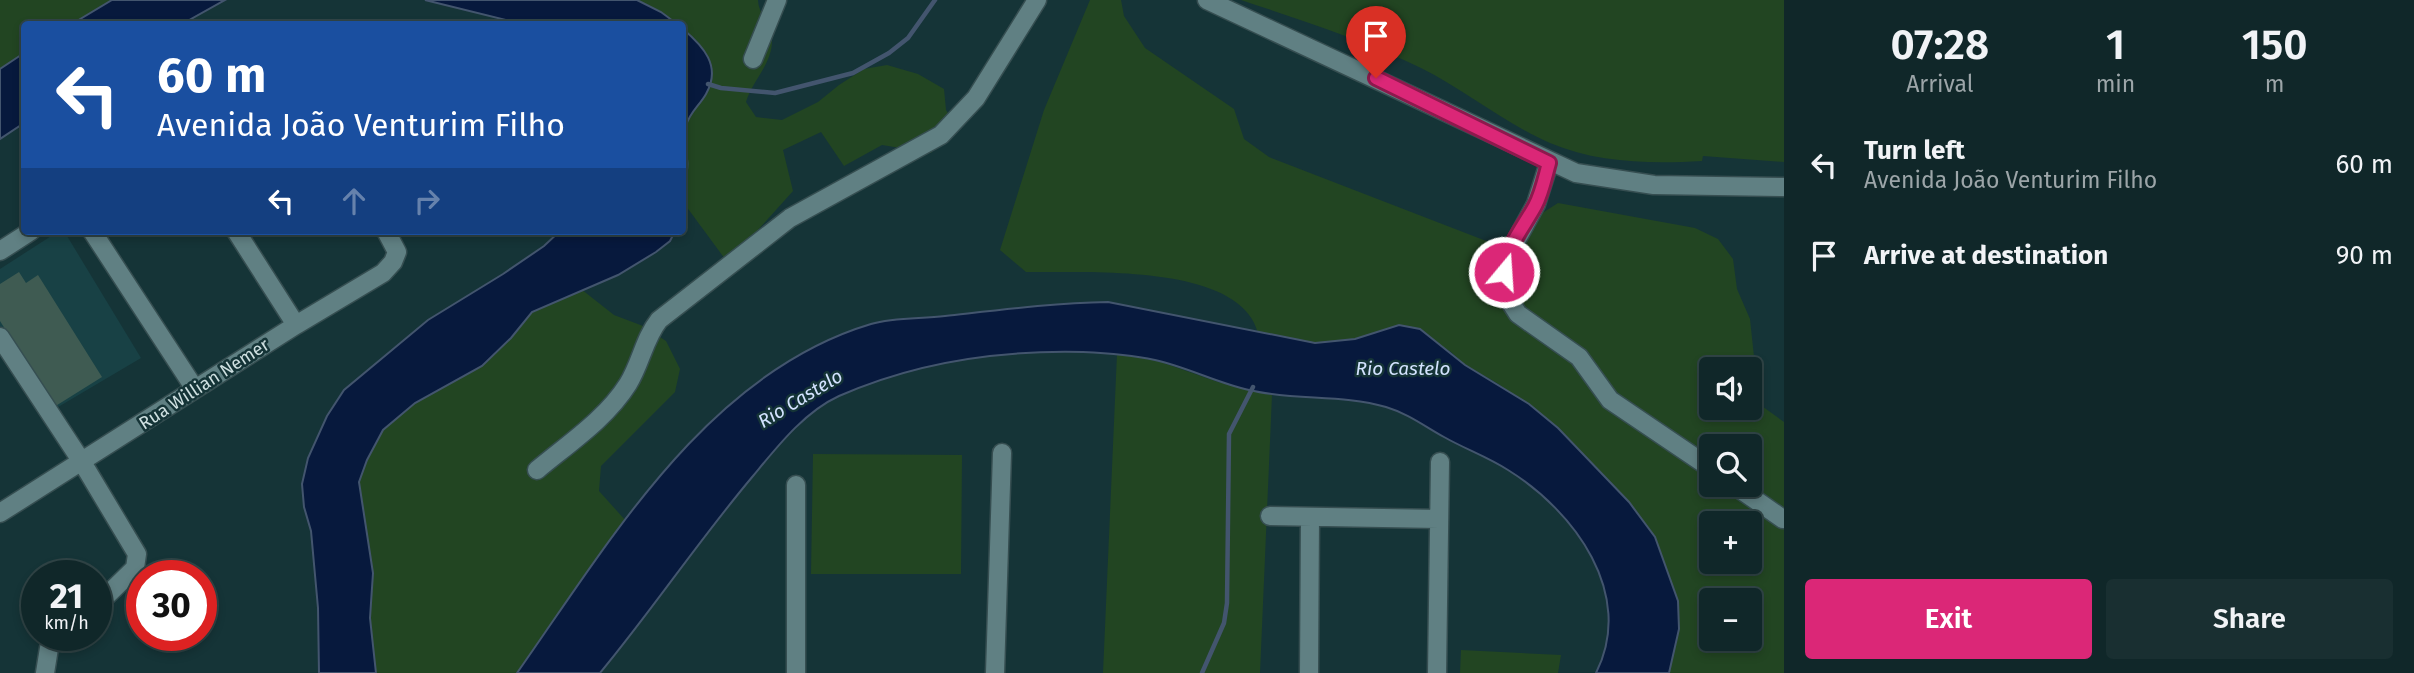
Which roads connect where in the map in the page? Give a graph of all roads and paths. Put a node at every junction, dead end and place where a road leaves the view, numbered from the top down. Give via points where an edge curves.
1 (777, 0) edge
2 (1037, 0) edge
3 (1207, 0) edge
4 (752, 59) dead end
5 (1549, 163) junction
6 (1784, 187) edge
7 (26, 235) edge
8 (95, 235) edge
9 (239, 235) edge
10 (388, 235) edge
11 (0, 251) edge
12 (296, 325) junction
13 (0, 337) edge
14 (195, 389) junction
15 (1002, 453) dead end
16 (1699, 460) edge
17 (82, 462) junction
18 (1440, 462) dead end
19 (537, 470) dead end
20 (796, 485) dead end
21 (1751, 497) edge
22 (0, 513) edge
23 (1270, 516) dead end
24 (1310, 517) junction
25 (1439, 519) junction
26 (1783, 519) edge
27 (112, 590) edge
28 (49, 651) edge
29 (45, 673) edge
30 (796, 673) edge
31 (995, 673) edge
32 (1309, 673) edge
33 (1437, 673) edge

1 - 4 street
2 - 19 street via 976,98 941,135 790,218 659,320 621,394
3 - 5 street via 1440,107
5 - 6 street via 1576,173 1654,185
5 - 16 street via 1536,204 1505,261 1509,300 1518,314 1579,358 1611,400
7 - 11 street
8 - 14 street
9 - 12 street
10 - 12 street, Rua Willian Nemer via 396,247 393,262 383,273
12 - 14 street, Rua Willian Nemer
13 - 17 street
14 - 17 street, Rua Willian Nemer
15 - 31 street
17 - 22 street, Rua Willian Nemer
17 - 27 street via 137,554 135,568
18 - 25 street
20 - 30 street
21 - 26 street
23 - 24 street
24 - 25 street
24 - 32 street
25 - 33 street
28 - 29 street

